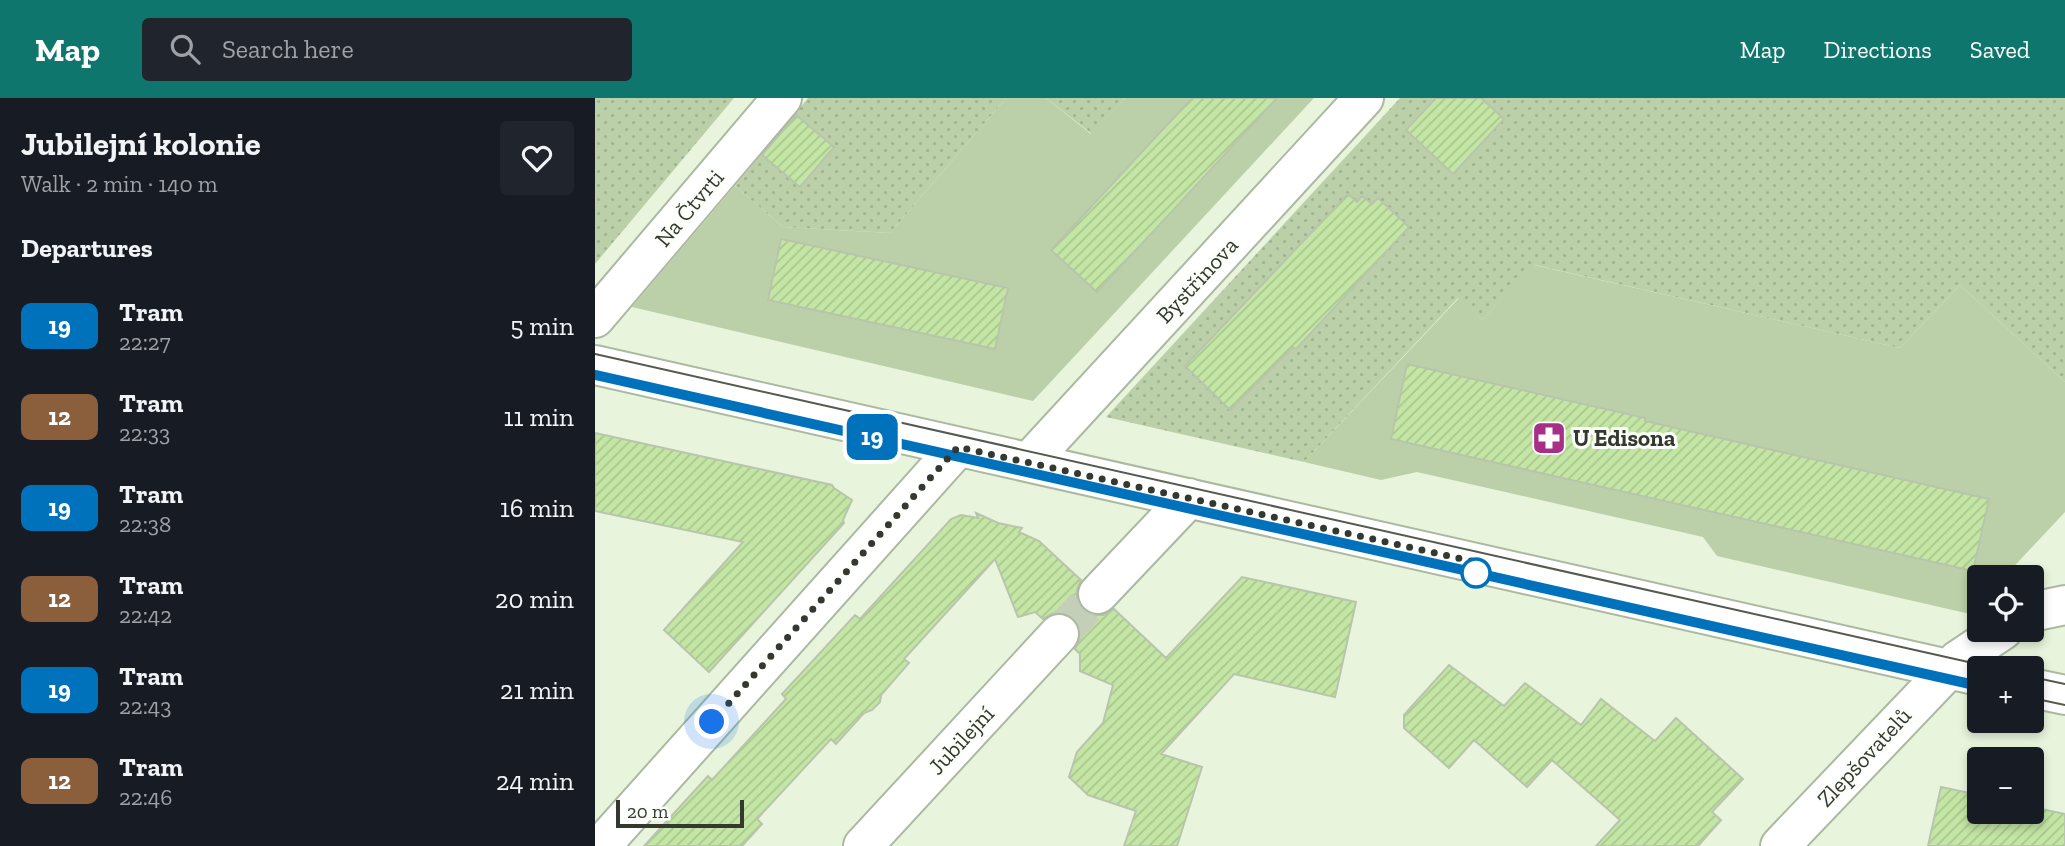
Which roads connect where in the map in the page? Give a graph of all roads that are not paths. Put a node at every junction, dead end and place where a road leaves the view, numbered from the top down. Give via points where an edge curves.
1 (782, 98) edge
2 (1364, 98) edge
3 (595, 318) edge
4 (595, 365) edge
5 (958, 447) junction
6 (1029, 462) junction
7 (1189, 498) junction
8 (1098, 594) tunnel mouth
9 (2065, 605) edge
10 (2044, 609) edge
11 (1059, 634) tunnel mouth
12 (1992, 642) edge
13 (1964, 673) edge
14 (2044, 691) edge
15 (2065, 695) edge
16 (601, 846) edge
17 (863, 846) edge
18 (1780, 846) edge

1 - 3 street, Na Čtvrti
2 - 6 street, Bystřinova
4 - 5 street
5 - 6 street
5 - 16 street
6 - 7 street
7 - 8 street
7 - 13 street
9 - 10 street
11 - 17 street, Jubilejní
12 - 13 street, Zlepšovatelů
13 - 18 street, Zlepšovatelů
14 - 15 street

